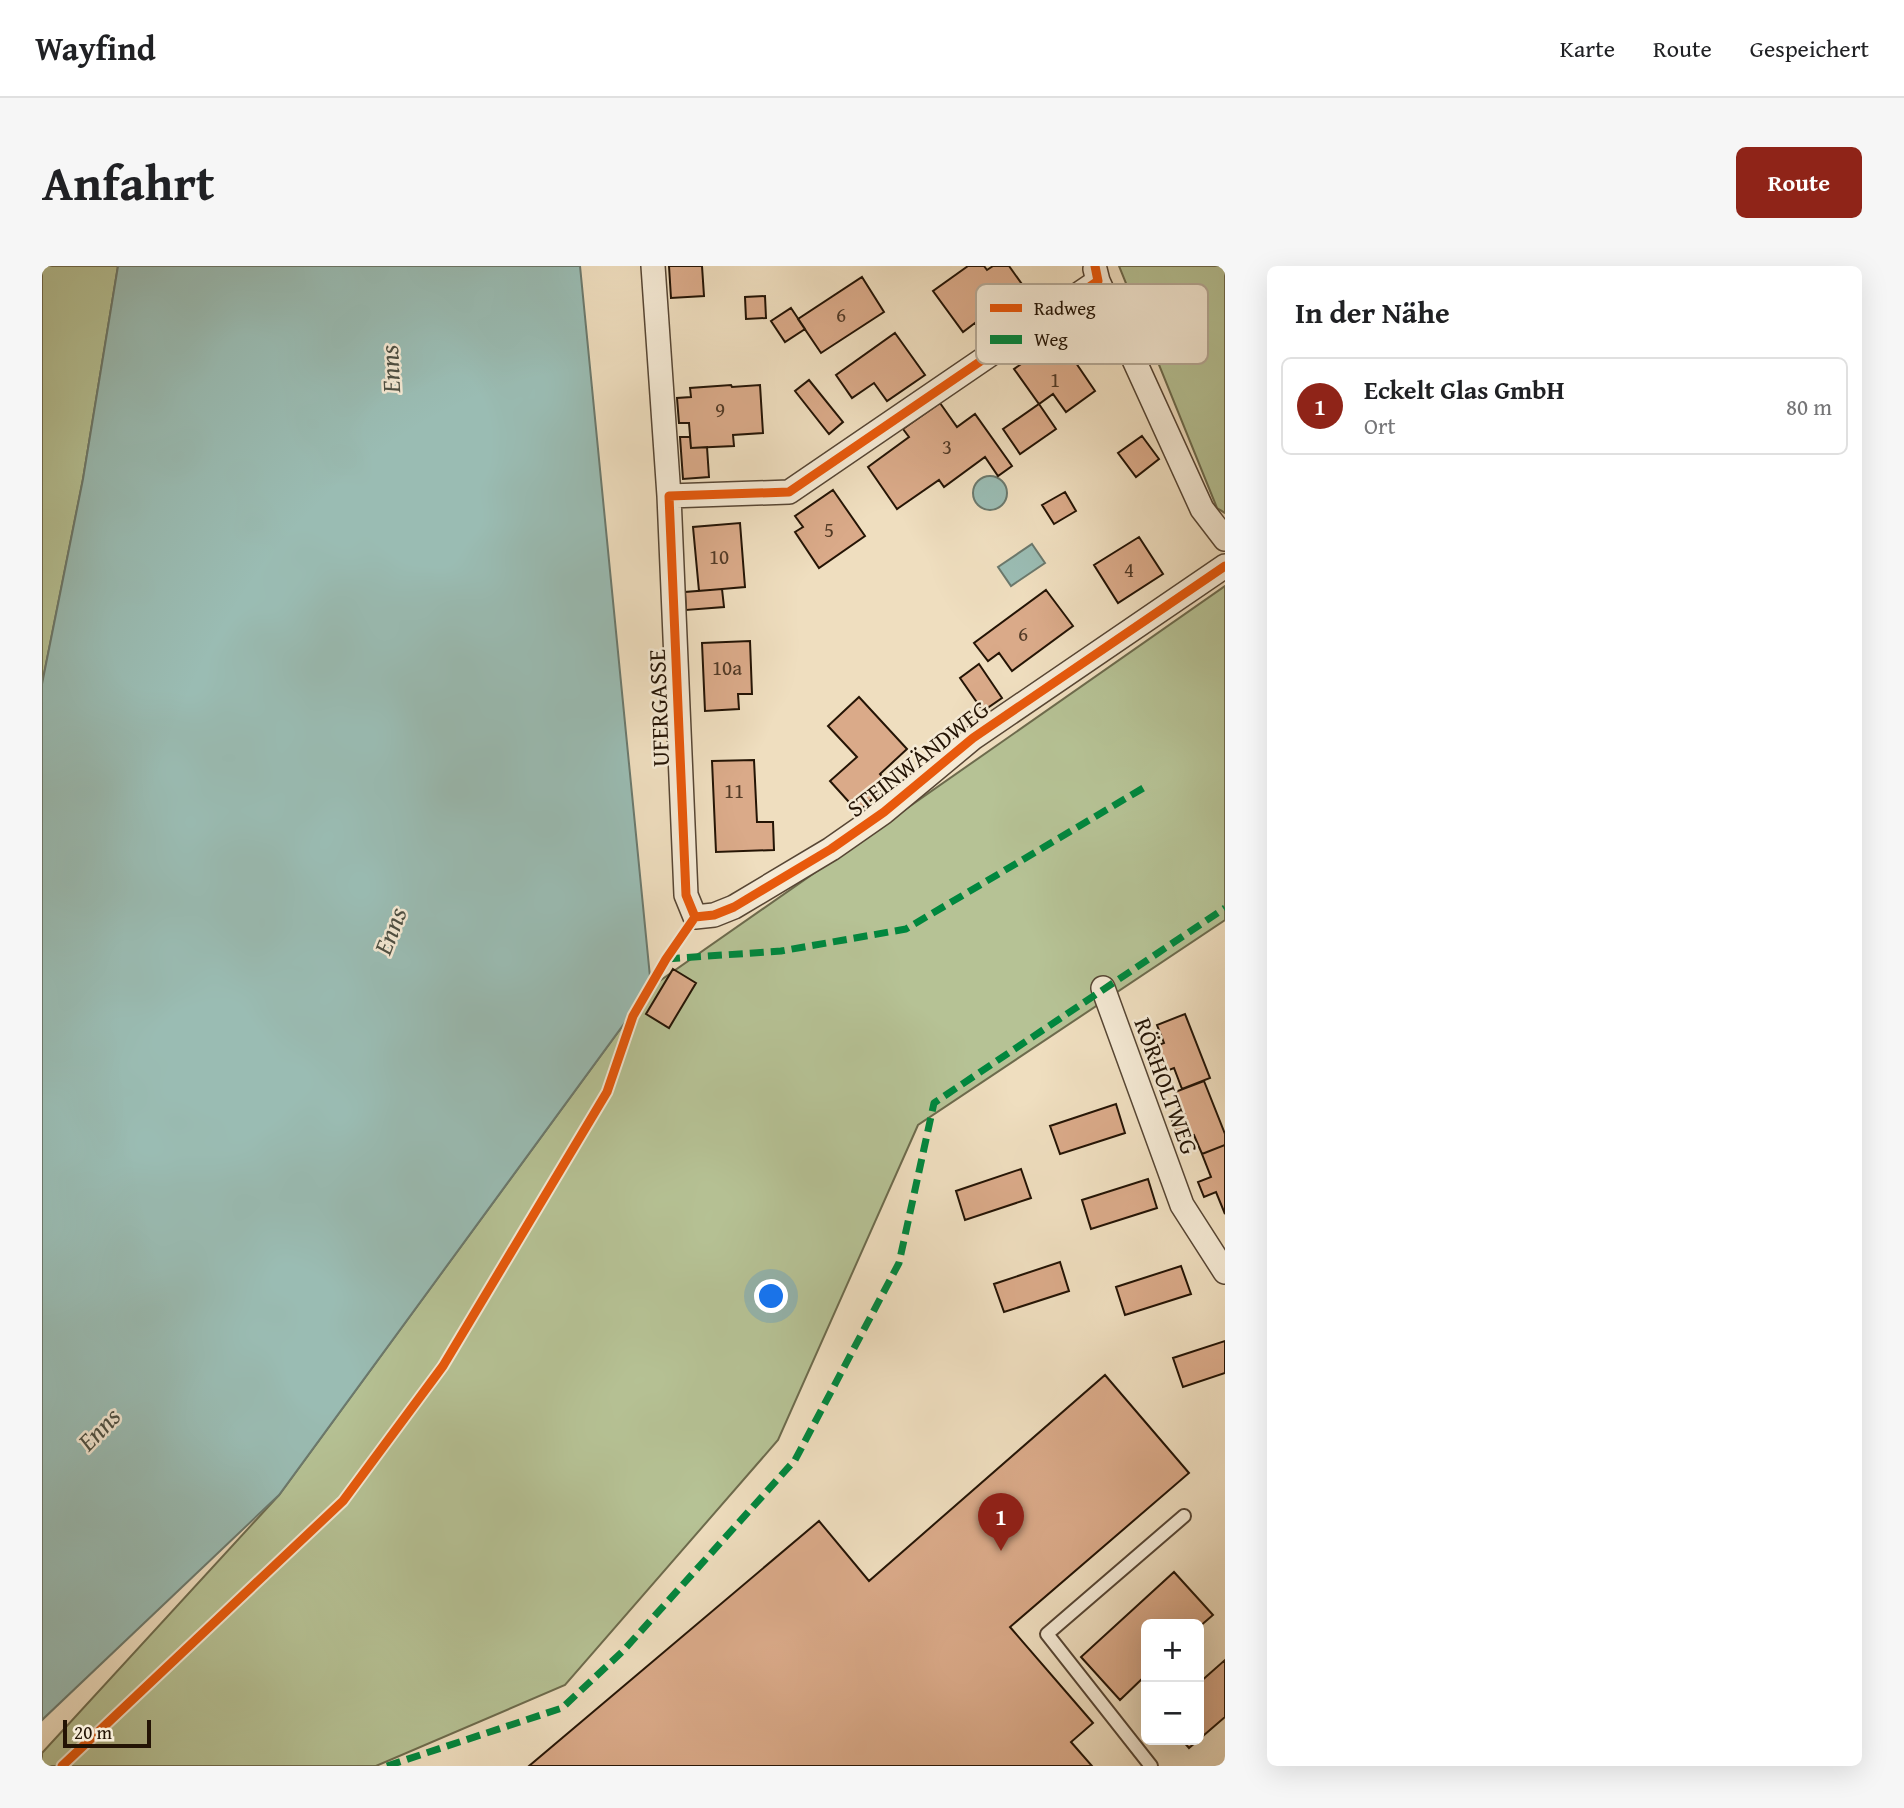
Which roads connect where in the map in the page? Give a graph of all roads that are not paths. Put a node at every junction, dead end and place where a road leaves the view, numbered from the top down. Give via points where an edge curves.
1 (653, 266) edge
2 (976, 359) edge
3 (1137, 364) edge
4 (669, 496) junction
5 (1225, 539) edge
6 (1225, 566) edge
7 (695, 917) joint
8 (1103, 988) dead end
9 (1225, 1272) edge
10 (1184, 1516) dead end
11 (1151, 1766) edge

1 - 4 street, UFERGASSE
2 - 4 street via 789,492
3 - 5 street via 1202,509
4 - 7 street, UFERGASSE via 686,895
6 - 7 street, STEINWÄNDWEG via 973,738 831,849 734,907
8 - 9 street, RÖRHOLTWEG via 1182,1205
10 - 11 lane via 1047,1634

